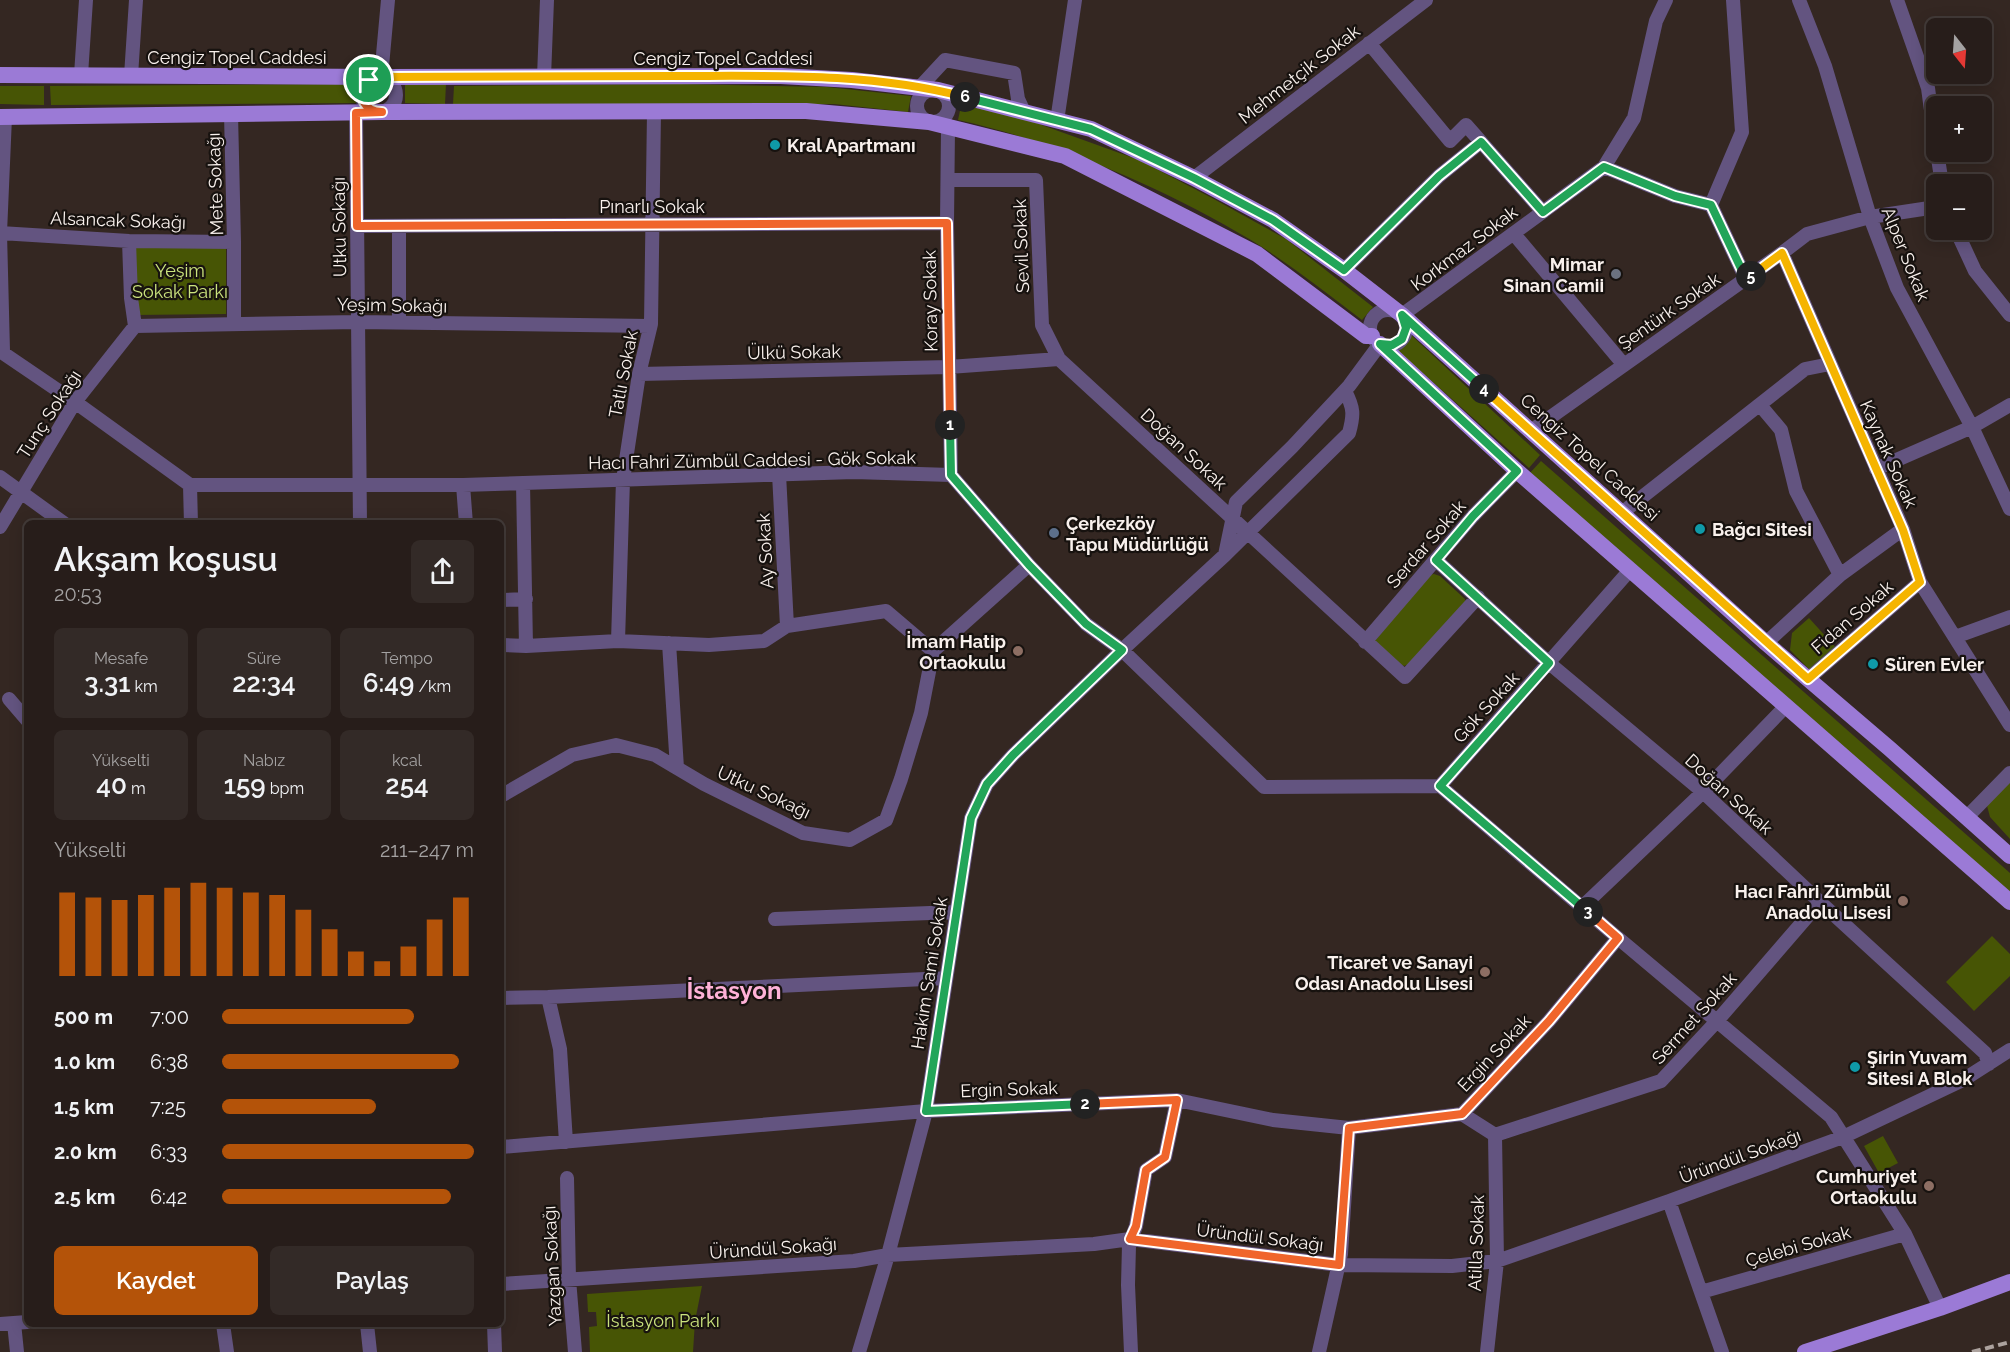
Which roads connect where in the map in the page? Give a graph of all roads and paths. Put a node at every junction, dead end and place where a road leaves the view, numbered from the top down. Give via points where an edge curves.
1 (86, 0) edge
2 (136, 0) edge
3 (388, 0) edge
4 (547, 0) edge
5 (1075, 0) edge
6 (1426, 0) edge
7 (1666, 0) edge
8 (1733, 0) edge
9 (1799, 0) edge
10 (1897, 0) edge
11 (1369, 42) junction
12 (0, 75) edge
13 (81, 75) junction
14 (131, 76) junction
15 (381, 77) junction
16 (544, 77) junction
17 (920, 87) junction
18 (938, 90) junction
19 (1929, 96) edge
20 (382, 112) junction
21 (654, 112) junction
22 (1024, 112) junction
23 (356, 113) junction
24 (231, 114) junction
25 (3, 117) edge
26 (1057, 121) junction
27 (929, 122) junction
28 (948, 128) junction
29 (1481, 142) junction
30 (1604, 167) junction
31 (1194, 178) junction
32 (948, 180) junction
33 (1711, 205) junction
34 (1926, 209) edge
35 (1543, 212) junction
36 (1870, 217) junction
37 (947, 223) junction
38 (654, 224) junction
39 (357, 226) junction
40 (399, 226) junction
41 (0, 233) edge
42 (1514, 234) junction
43 (1961, 240) edge
44 (129, 241) junction
45 (234, 242) junction
46 (1782, 253) junction
47 (1344, 270) junction
48 (1746, 279) junction
49 (1402, 315) junction
50 (2010, 315) edge
51 (358, 322) junction
52 (399, 323) junction
53 (234, 324) junction
54 (135, 326) junction
55 (650, 326) junction
56 (1376, 340) junction
57 (1, 351) edge
58 (1059, 359) junction
59 (1830, 364) junction
60 (1624, 365) junction
61 (949, 367) junction
62 (639, 374) junction
63 (1345, 391) junction
64 (75, 402) junction
65 (1760, 405) junction
66 (2010, 405) edge
67 (1972, 427) junction
68 (1531, 431) junction
69 (1876, 469) junction
70 (1517, 471) junction
71 (779, 474) junction
72 (951, 475) junction
73 (0, 477) edge
74 (623, 480) junction
75 (523, 483) junction
76 (190, 484) junction
77 (360, 484) junction
78 (463, 485) junction
79 (20, 492) junction
80 (2010, 509) edge
81 (1623, 512) junction
82 (1233, 519) junction
83 (59, 520) edge
84 (191, 520) edge
85 (360, 520) edge
86 (466, 520) edge
87 (0, 527) edge
88 (1903, 530) junction
89 (1248, 533) junction
90 (1226, 555) junction
91 (1436, 560) junction
92 (1029, 565) junction
93 (1630, 570) junction
94 (1840, 575) junction
95 (1920, 582) junction
96 (1478, 597) junction
97 (526, 599) junction
98 (504, 600) edge
99 (2010, 618) edge
100 (788, 626) junction
101 (1955, 637) junction
102 (618, 641) junction
103 (1365, 642) junction
104 (669, 643) junction
105 (1767, 643) junction
106 (504, 645) edge
107 (526, 646) junction
108 (1122, 650) junction
109 (933, 651) junction
110 (1549, 663) junction
111 (1808, 679) junction
112 (9, 699) dead end
113 (1786, 706) junction
114 (24, 716) edge
115 (2010, 725) edge
116 (677, 768) junction
117 (2010, 773) edge
118 (1440, 786) junction
119 (1703, 792) junction
120 (504, 794) edge
121 (1967, 817) junction
122 (2010, 856) edge
123 (1820, 902) junction
124 (2010, 902) edge
125 (1582, 907) junction
126 (956, 912) junction
127 (775, 919) dead end
128 (1618, 938) junction
129 (946, 978) junction
130 (548, 997) junction
131 (504, 998) edge
132 (1717, 1022) junction
133 (2010, 1050) edge
134 (1989, 1064) junction
135 (1177, 1100) junction
136 (926, 1111) junction
137 (1462, 1114) junction
138 (1349, 1128) junction
139 (1495, 1135) junction
140 (1843, 1137) junction
141 (566, 1142) junction
142 (504, 1147) edge
143 (567, 1178) dead end
144 (1669, 1201) junction
145 (1905, 1234) junction
146 (1130, 1239) junction
147 (888, 1255) junction
148 (1497, 1261) junction
149 (1339, 1265) junction
150 (569, 1279) junction
151 (2010, 1282) edge
152 (504, 1284) edge
153 (1701, 1292) junction
154 (1940, 1308) junction
155 (14, 1323) edge
156 (223, 1327) edge
157 (367, 1327) edge
158 (494, 1327) edge
159 (17, 1352) edge
160 (227, 1352) edge
161 (370, 1352) edge
162 (495, 1352) edge
163 (575, 1352) edge
164 (859, 1352) edge
165 (1131, 1352) edge
166 (1319, 1352) edge
167 (1487, 1352) edge
168 (1722, 1352) edge
169 (1805, 1352) edge

1 - 13 street
2 - 14 street
3 - 15 street
4 - 16 street
5 - 26 street
6 - 11 street, Mehmetçik Sokak
7 - 30 street, Korkmaz Sokak via 1656,21 1634,118
8 - 33 street via 1742,132
9 - 36 street, Alper Sokak via 1825,66
10 - 19 street
11 - 29 street via 1450,141 1466,125
11 - 31 street, Mehmetçik Sokak
12 - 13 main road, Cengiz Topel Caddesi
13 - 14 main road, Cengiz Topel Caddesi
14 - 15 main road, Cengiz Topel Caddesi
15 - 16 main road, Cengiz Topel Caddesi
15 - 20 street via 391,82 396,91 392,107
15 - 20 street via 365,84 362,96 366,106
16 - 17 main road, Cengiz Topel Caddesi via 781,76
17 - 18 main road, Cengiz Topel Caddesi
17 - 22 street via 945,60 1014,73
18 - 22 main road, Cengiz Topel Caddesi
18 - 27 street via 947,96 950,107 945,117
18 - 27 street via 923,93 917,101 918,112
20 - 21 main road
20 - 23 main road
21 - 27 main road via 806,111
21 - 38 street, Tatlı Sokak
22 - 26 main road, Cengiz Topel Caddesi
23 - 24 main road
23 - 39 street, Utku Sokağı
24 - 25 main road
24 - 45 street, Mete Sokağı
25 - 41 street
26 - 31 main road, Cengiz Topel Caddesi via 1091,129
27 - 28 main road
28 - 32 street, Koray Sokak
28 - 56 main road via 1065,156 1257,254
29 - 35 street
29 - 47 street via 1439,176
30 - 33 street via 1675,196
30 - 35 street, Korkmaz Sokak
31 - 47 main road, Cengiz Topel Caddesi via 1273,220
32 - 37 street, Koray Sokak
32 - 58 street, Sevil Sokak via 1036,180 1042,325
33 - 48 street
34 - 36 street, Şentürk Sokak
35 - 42 street, Korkmaz Sokak
36 - 46 street, Şentürk Sokak via 1807,234
36 - 67 street, Alper Sokak via 1897,288
37 - 38 street, Pınarlı Sokak
37 - 61 street, Koray Sokak
38 - 40 street, Pınarlı Sokak
38 - 55 street, Tatlı Sokak
39 - 40 street, Pınarlı Sokak
39 - 51 street, Utku Sokağı
40 - 52 street
41 - 44 street, Alsancak Sokağı
41 - 57 street
42 - 49 street, Korkmaz Sokak
42 - 60 street
43 - 50 street via 1975,271
44 - 45 street, Alsancak Sokağı
44 - 54 street
45 - 53 street, Mete Sokağı
46 - 48 street, Şentürk Sokak
46 - 59 street, Kaynak Sokak
47 - 49 main road, Cengiz Topel Caddesi
48 - 60 street, Şentürk Sokak
49 - 56 street via 1406,328 1402,339 1392,345
49 - 56 street via 1392,310 1380,311 1370,325
49 - 68 main road, Cengiz Topel Caddesi
51 - 52 street, Yeşim Sokağı
51 - 53 street, Yeşim Sokağı
51 - 77 street, Utku Sokağı
52 - 55 street, Yeşim Sokağı
53 - 54 street, Yeşim Sokağı
54 - 64 street, Tunç Sokağı
55 - 62 street, Tatlı Sokak
56 - 63 street
56 - 70 main road
57 - 64 street
58 - 61 street
58 - 82 street, Doğan Sokak
59 - 65 street via 1805,369
59 - 69 street, Kaynak Sokak
60 - 68 street, Şentürk Sokak
61 - 62 street, Ülkü Sokak
61 - 72 street, Koray Sokak
62 - 74 street, Tatlı Sokak
63 - 82 street via 1236,502
63 - 89 street, Hakim Sami Sokak via 1352,405 1349,434
64 - 76 street
64 - 79 street, Tunç Sokağı
65 - 81 street
65 - 94 street via 1781,430 1797,491
66 - 67 street
67 - 69 street
67 - 80 street, Alper Sokak
68 - 81 main road, Cengiz Topel Caddesi
69 - 88 street, Kaynak Sokak
70 - 91 street, Serdar Sokak
70 - 93 main road
71 - 72 street, Hacı Fahri Zümbül Caddesi - Gök Sokak
71 - 74 street, Hacı Fahri Zümbül Caddesi - Gök Sokak
71 - 100 street, Ay Sokak
72 - 92 street
73 - 79 street
74 - 75 street, Hacı Fahri Zümbül Caddesi - Gök Sokak
74 - 102 street, Tatlı Sokak
75 - 78 street, Hacı Fahri Zümbül Caddesi - Gök Sokak
75 - 97 street
76 - 77 street, Hacı Fahri Zümbül Caddesi - Gök Sokak
76 - 84 street
77 - 78 street, Hacı Fahri Zümbül Caddesi - Gök Sokak
77 - 85 street, Utku Sokağı
78 - 86 street
79 - 83 street
79 - 87 street, Tunç Sokağı
81 - 105 main road, Cengiz Topel Caddesi
82 - 89 street, Doğan Sokak
82 - 90 street
88 - 94 street
88 - 95 street, Kaynak Sokak
89 - 90 street, Hakim Sami Sokak
89 - 103 street, Doğan Sokak
90 - 108 street, Hakim Sami Sokak
91 - 96 street, Doğan Sokak
91 - 103 street, Serdar Sokak
92 - 108 street via 1086,624
92 - 109 street
93 - 110 street, Gök Sokak
93 - 113 main road
94 - 105 street
95 - 101 street, Kaynak Sokak
95 - 111 street, Fidan Sokak
96 - 103 street, Doğan Sokak via 1405,677
96 - 110 street, Doğan Sokak
97 - 98 street
97 - 107 street
99 - 101 street
100 - 104 street via 764,641
100 - 109 street via 886,611
101 - 115 street, Kaynak Sokak
102 - 104 street
102 - 107 street
104 - 116 street
105 - 111 main road, Cengiz Topel Caddesi
106 - 107 street
108 - 118 street via 1264,787
108 - 126 street, Hakim Sami Sokak via 987,784 971,818
109 - 116 street, Utku Sokağı via 921,713 886,820 850,840 803,832
110 - 118 street, Gök Sokak
110 - 119 street, Doğan Sokak
111 - 121 main road, Cengiz Topel Caddesi
112 - 114 street
113 - 119 street
113 - 124 main road
116 - 120 street, Utku Sokağı via 655,755 616,745 572,755
117 - 121 street
118 - 125 street
119 - 123 street, Doğan Sokak
119 - 125 street
121 - 122 main road, Cengiz Topel Caddesi
123 - 132 street, Sermet Sokak
123 - 134 street, Doğan Sokak via 1985,1053
125 - 128 street
126 - 127 street
126 - 129 street, Hakim Sami Sokak
128 - 132 street
128 - 137 street, Ergin Sokak via 1549,1021
129 - 130 street
129 - 136 street, Hakim Sami Sokak
130 - 131 street
130 - 141 street via 560,1049
132 - 139 street, Sermet Sokak via 1661,1081
132 - 140 street via 1831,1117
133 - 134 street, Üründül Sokağı
134 - 140 street, Üründül Sokağı
135 - 136 street, Ergin Sokak
135 - 138 street, Ergin Sokak via 1273,1120
135 - 146 street via 1165,1157 1146,1170
136 - 141 street, Ergin Sokak
136 - 147 street, Hakim Sami Sokak
137 - 138 street, Ergin Sokak
137 - 139 street
138 - 149 street
139 - 148 street, Atilla Sokak
140 - 144 street, Üründül Sokağı
140 - 145 street
141 - 142 street, Ergin Sokak
143 - 150 street, Yazgan Sokağı
144 - 148 street, Üründül Sokağı
144 - 153 street
145 - 153 street, Çelebi Sokak
145 - 154 street
146 - 147 street, Üründül Sokağı
146 - 149 street, Üründül Sokağı
146 - 165 street
147 - 150 street, Üründül Sokağı via 854,1261
147 - 164 street, Hakim Sami Sokak
148 - 149 street, Üründül Sokağı via 1452,1266
148 - 167 street, Atilla Sokak
149 - 166 street
150 - 152 street, Üründül Sokağı
150 - 163 street, Yazgan Sokağı
151 - 154 main road
153 - 168 street
154 - 169 main road
155 - 159 street
156 - 160 street
157 - 161 street
158 - 162 street

